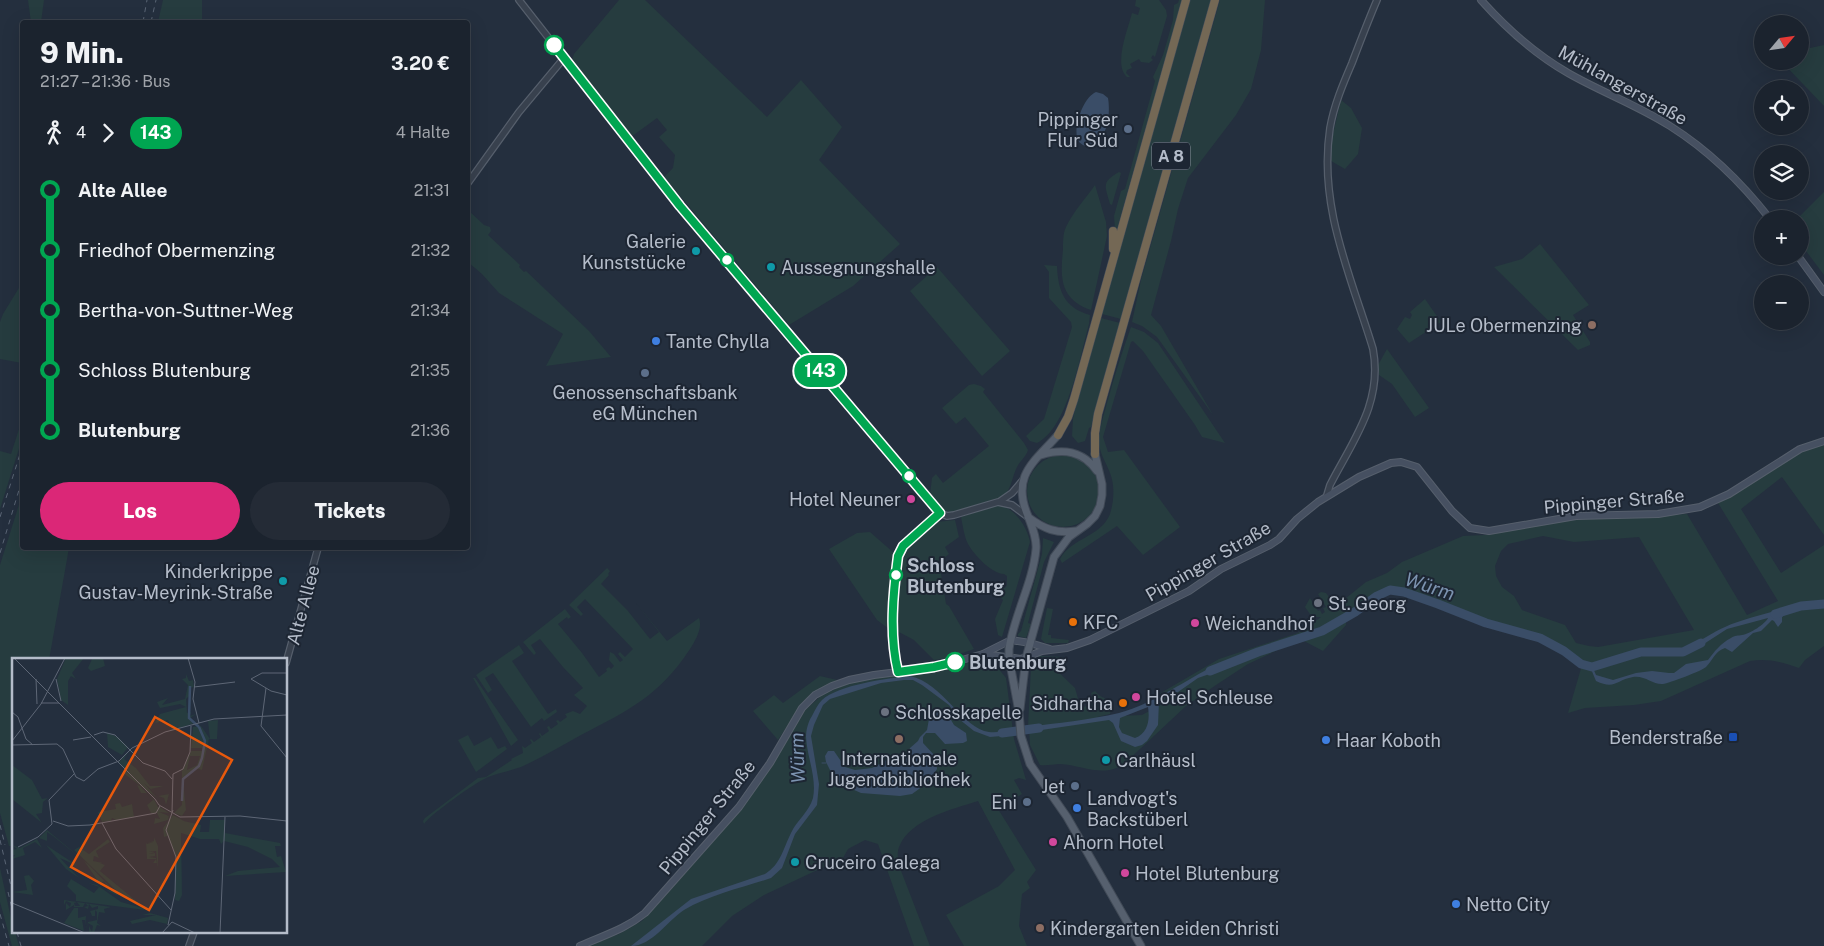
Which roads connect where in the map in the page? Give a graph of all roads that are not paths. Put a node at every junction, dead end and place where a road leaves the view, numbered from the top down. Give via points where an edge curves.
1 (519, 0) edge
2 (1186, 0) edge
3 (1215, 0) edge
4 (1377, 0) edge
5 (1481, 0) edge
6 (564, 58) junction
7 (470, 180) edge
8 (1762, 210) edge
9 (1113, 231) dead end
10 (1113, 259) junction
11 (1804, 265) edge
12 (1824, 292) edge
13 (1058, 435) joint
14 (1824, 441) edge
15 (1095, 454) joint
16 (1039, 456) junction
17 (1099, 474) junction
18 (1023, 480) junction
19 (1327, 495) junction
20 (998, 502) junction
21 (1028, 517) junction
22 (1078, 530) junction
23 (317, 550) edge
24 (1011, 640) junction
25 (1030, 643) junction
26 (1052, 649) junction
27 (982, 654) junction
28 (287, 658) edge
29 (1009, 658) junction
30 (1026, 658) junction
31 (1019, 712) junction
32 (193, 934) edge
33 (189, 946) edge
34 (580, 946) edge
35 (1141, 946) edge

1 - 6 street
2 - 10 highway, A 8
3 - 15 highway, A 8 via 1098,414
4 - 19 street via 1337,101 1328,148 1332,208 1344,263 1373,349 1375,382 1367,416
5 - 8 main road, Mühlangerstraße via 1519,38 1555,65 1642,109 1682,134 1734,177
6 - 7 street via 519,112
6 - 20 street via 680,206 940,513 954,515
9 - 10 highway
10 - 13 highway, A 8 via 1074,399
11 - 12 main road
13 - 16 main road
14 - 19 main road, Pippinger Straße via 1800,449 1718,499 1673,513 1576,516 1479,531 1470,528 1452,511 1417,467 1401,462 1372,470
15 - 17 main road
16 - 17 main road via 1056,451 1073,452 1088,460
16 - 18 main road
17 - 22 main road via 1100,506 1095,516
18 - 20 street
18 - 21 main road via 1021,493
19 - 26 main road, Pippinger Straße via 1306,510 1279,539 1221,569 1189,591 1090,640
20 - 21 street via 1012,505
21 - 22 main road via 1046,530
21 - 24 main road via 1036,549
22 - 25 main road via 1054,557
23 - 28 street, Alte Allee
24 - 25 main road, Pippinger Straße
24 - 27 main road, Pippinger Straße
24 - 29 main road
25 - 26 main road, Pippinger Straße
25 - 30 main road
26 - 30 main road, Pippinger Straße
27 - 29 main road, Pippinger Straße
27 - 34 main road, Pippinger Straße via 934,667 849,680 815,695 802,708 770,763 739,807 645,913 617,932
29 - 30 main road, Pippinger Straße
29 - 31 main road
30 - 31 main road
31 - 35 main road via 1021,736 1030,764 1068,817
32 - 33 street

